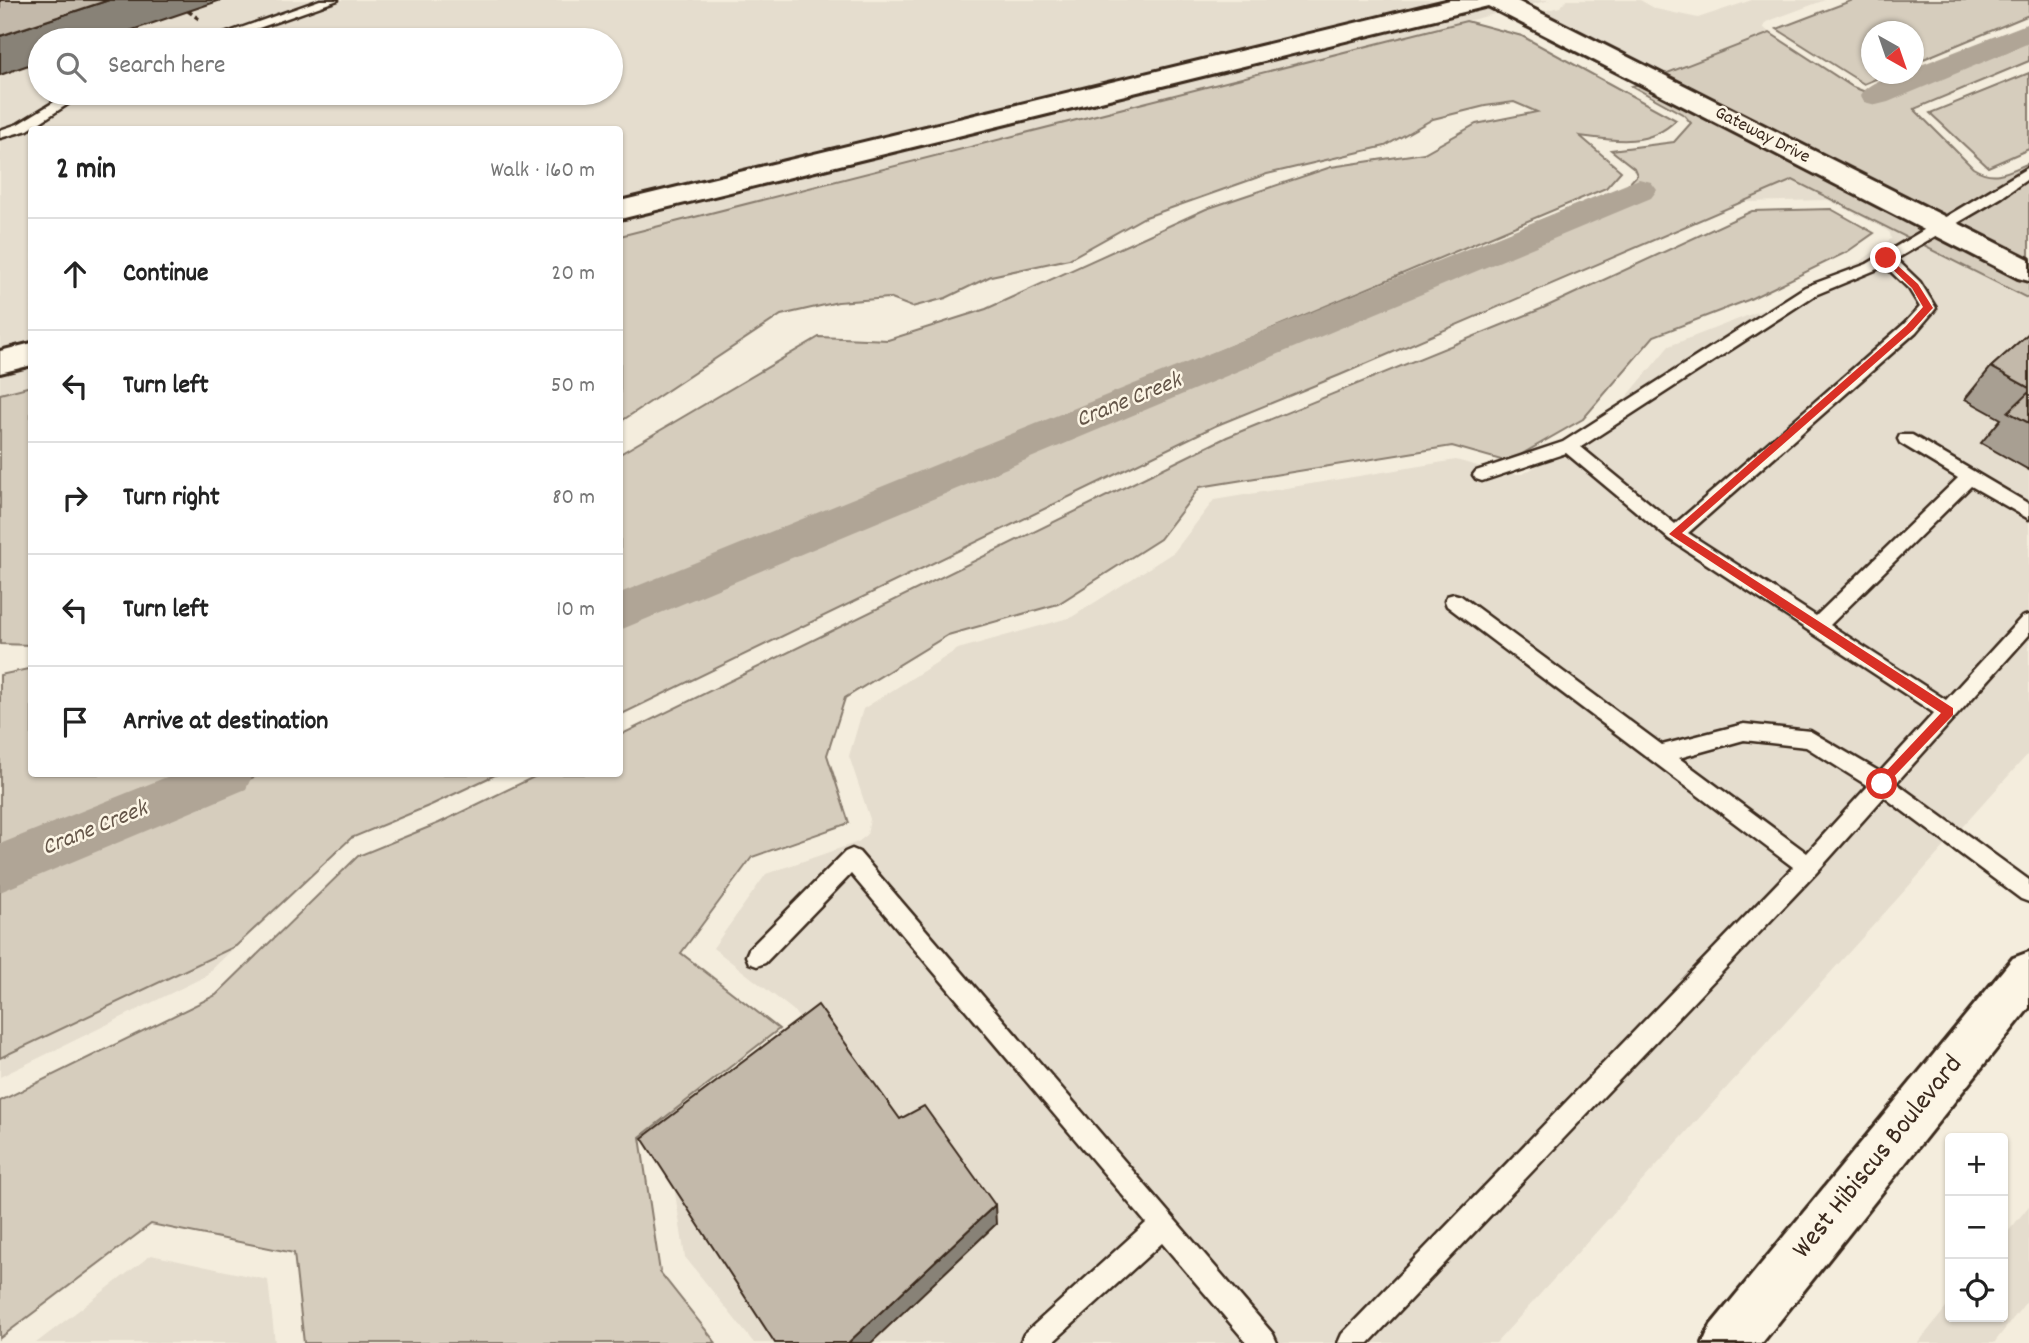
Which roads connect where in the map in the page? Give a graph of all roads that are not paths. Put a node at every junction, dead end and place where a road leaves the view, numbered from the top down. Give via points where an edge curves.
1 (332, 0) edge
2 (1481, 0) edge
3 (1496, 0) edge
4 (249, 28) edge
5 (59, 105) edge
6 (0, 134) edge
7 (2026, 176) edge
8 (623, 209) edge
9 (1939, 226) junction
10 (1886, 258) junction
11 (2029, 271) edge
12 (28, 355) edge
13 (0, 362) edge
14 (1906, 439) dead end
15 (1569, 446) junction
16 (1482, 475) dead end
17 (1970, 477) junction
18 (2029, 512) edge
19 (1675, 534) junction
20 (1454, 601) dead end
21 (2029, 622) edge
22 (1817, 626) junction
23 (1949, 712) junction
24 (1660, 754) junction
25 (1882, 784) junction
26 (1808, 866) junction
27 (2029, 892) edge
28 (757, 956) dead end
29 (2029, 972) edge
30 (1163, 1224) junction
31 (1033, 1343) edge
32 (1264, 1343) edge
33 (1351, 1343) edge
34 (1729, 1343) edge

1 - 4 lane
2 - 8 street
3 - 9 street, Gateway Drive
5 - 6 lane via 23,127
7 - 9 lane
9 - 10 lane
9 - 11 street, Gateway Drive
10 - 15 lane via 1810,292
10 - 19 lane via 1915,286 1928,308
12 - 13 street
14 - 17 lane
15 - 16 lane
15 - 19 lane
17 - 18 lane
17 - 22 lane
19 - 22 lane
20 - 24 lane
21 - 23 lane
22 - 23 lane
23 - 25 lane
24 - 25 lane via 1744,732 1810,739
24 - 26 lane
25 - 26 lane
25 - 27 lane
26 - 33 lane
28 - 30 lane via 852,859
29 - 34 street, West Hibiscus Boulevard
30 - 31 lane
30 - 32 lane

